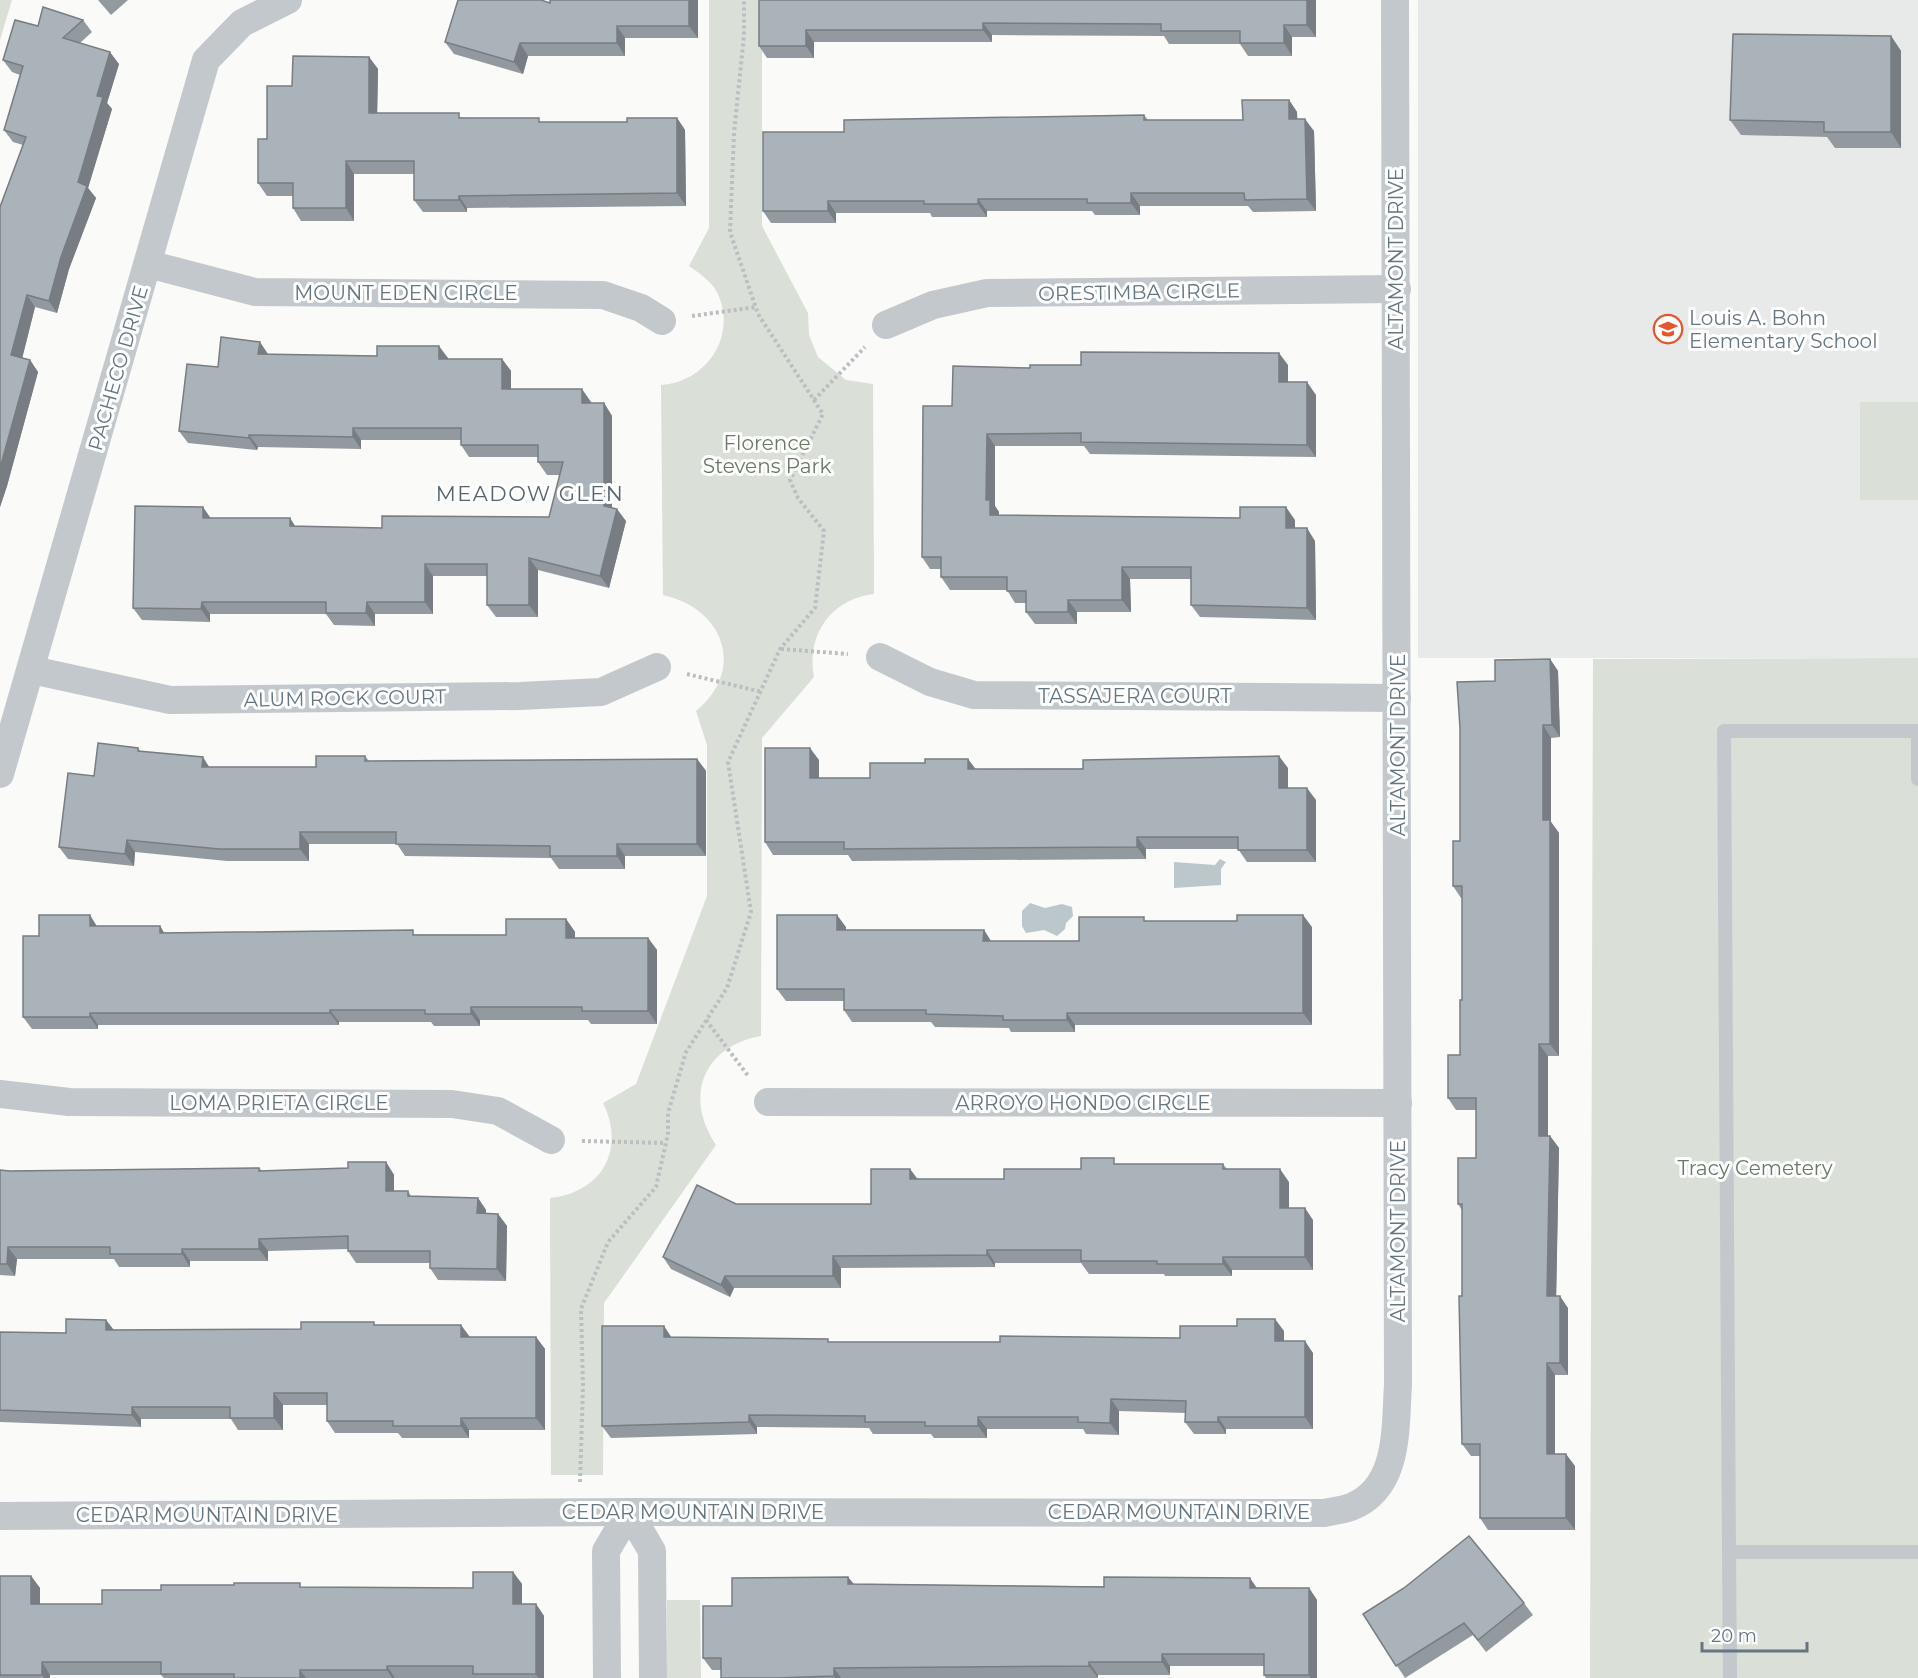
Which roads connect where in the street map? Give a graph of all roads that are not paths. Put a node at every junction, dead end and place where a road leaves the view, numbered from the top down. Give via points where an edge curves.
1 (288, 0) edge
2 (1395, 0) edge
3 (148, 264) junction
4 (1396, 289) junction
5 (662, 321) road end
6 (886, 325) road end
7 (880, 657) road end
8 (657, 667) road end
9 (32, 670) junction
10 (1398, 698) junction
11 (1918, 731) edge
12 (0, 774) edge
13 (1918, 779) edge
14 (0, 1094) edge
15 (768, 1102) road end
16 (1398, 1103) junction
17 (551, 1140) road end
18 (1378, 1487) joint
19 (629, 1512) junction
20 (0, 1516) edge
21 (1729, 1552) junction
22 (1918, 1552) edge
23 (607, 1678) edge
24 (653, 1678) edge
25 (1730, 1678) edge

1 - 3 street, PACHECO DRIVE via 242,23 206,60
2 - 4 street, ALTAMONT DRIVE
3 - 5 street, MOUNT EDEN CIRCLE via 255,292 603,295
3 - 9 street, PACHECO DRIVE
4 - 6 street, ORESTIMBA CIRCLE via 987,293 933,305
4 - 10 street, ALTAMONT DRIVE
7 - 10 street, TASSAJERA COURT via 930,682 974,695
8 - 9 street, ALUM ROCK COURT via 601,692 170,700
9 - 12 street, PACHECO DRIVE
10 - 16 street, ALTAMONT DRIVE
11 - 13 lane
11 - 21 lane via 1724,731
14 - 17 street, LOMA PRIETA CIRCLE via 69,1102 452,1104 498,1111
15 - 16 street, ARROYO HONDO CIRCLE
16 - 18 street, ALTAMONT DRIVE via 1398,1385 1393,1459
18 - 19 street, CEDAR MOUNTAIN DRIVE via 1352,1507 1324,1513
19 - 20 street, CEDAR MOUNTAIN DRIVE
19 - 23 street via 606,1551
19 - 24 street via 652,1551
21 - 22 lane
21 - 25 lane

